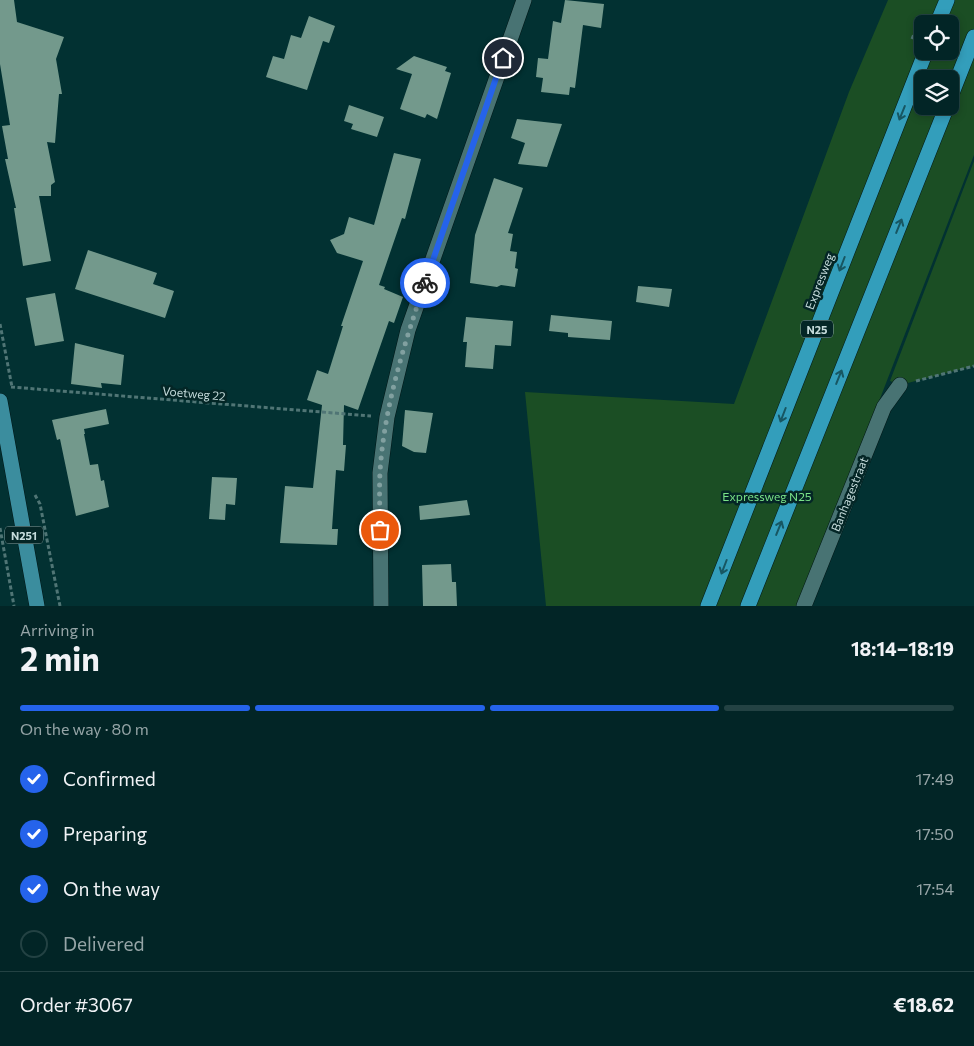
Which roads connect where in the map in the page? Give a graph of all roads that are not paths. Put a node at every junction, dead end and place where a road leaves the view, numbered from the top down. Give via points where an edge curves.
1 (524, 0) edge
2 (947, 0) edge
3 (941, 15) edge
4 (974, 37) edge
5 (922, 60) edge
6 (959, 75) edge
7 (943, 115) edge
8 (900, 385) road end
9 (0, 402) edge
10 (37, 606) edge
11 (381, 606) edge
12 (708, 606) edge
13 (748, 606) edge
14 (804, 606) edge

1 - 11 street via 408,330 387,418 380,473
2 - 3 highway
4 - 6 highway
5 -> 12 highway, Expresweg / N25
13 -> 7 highway
8 - 14 street, Banhagestraat via 884,406
9 - 10 main road, N251

